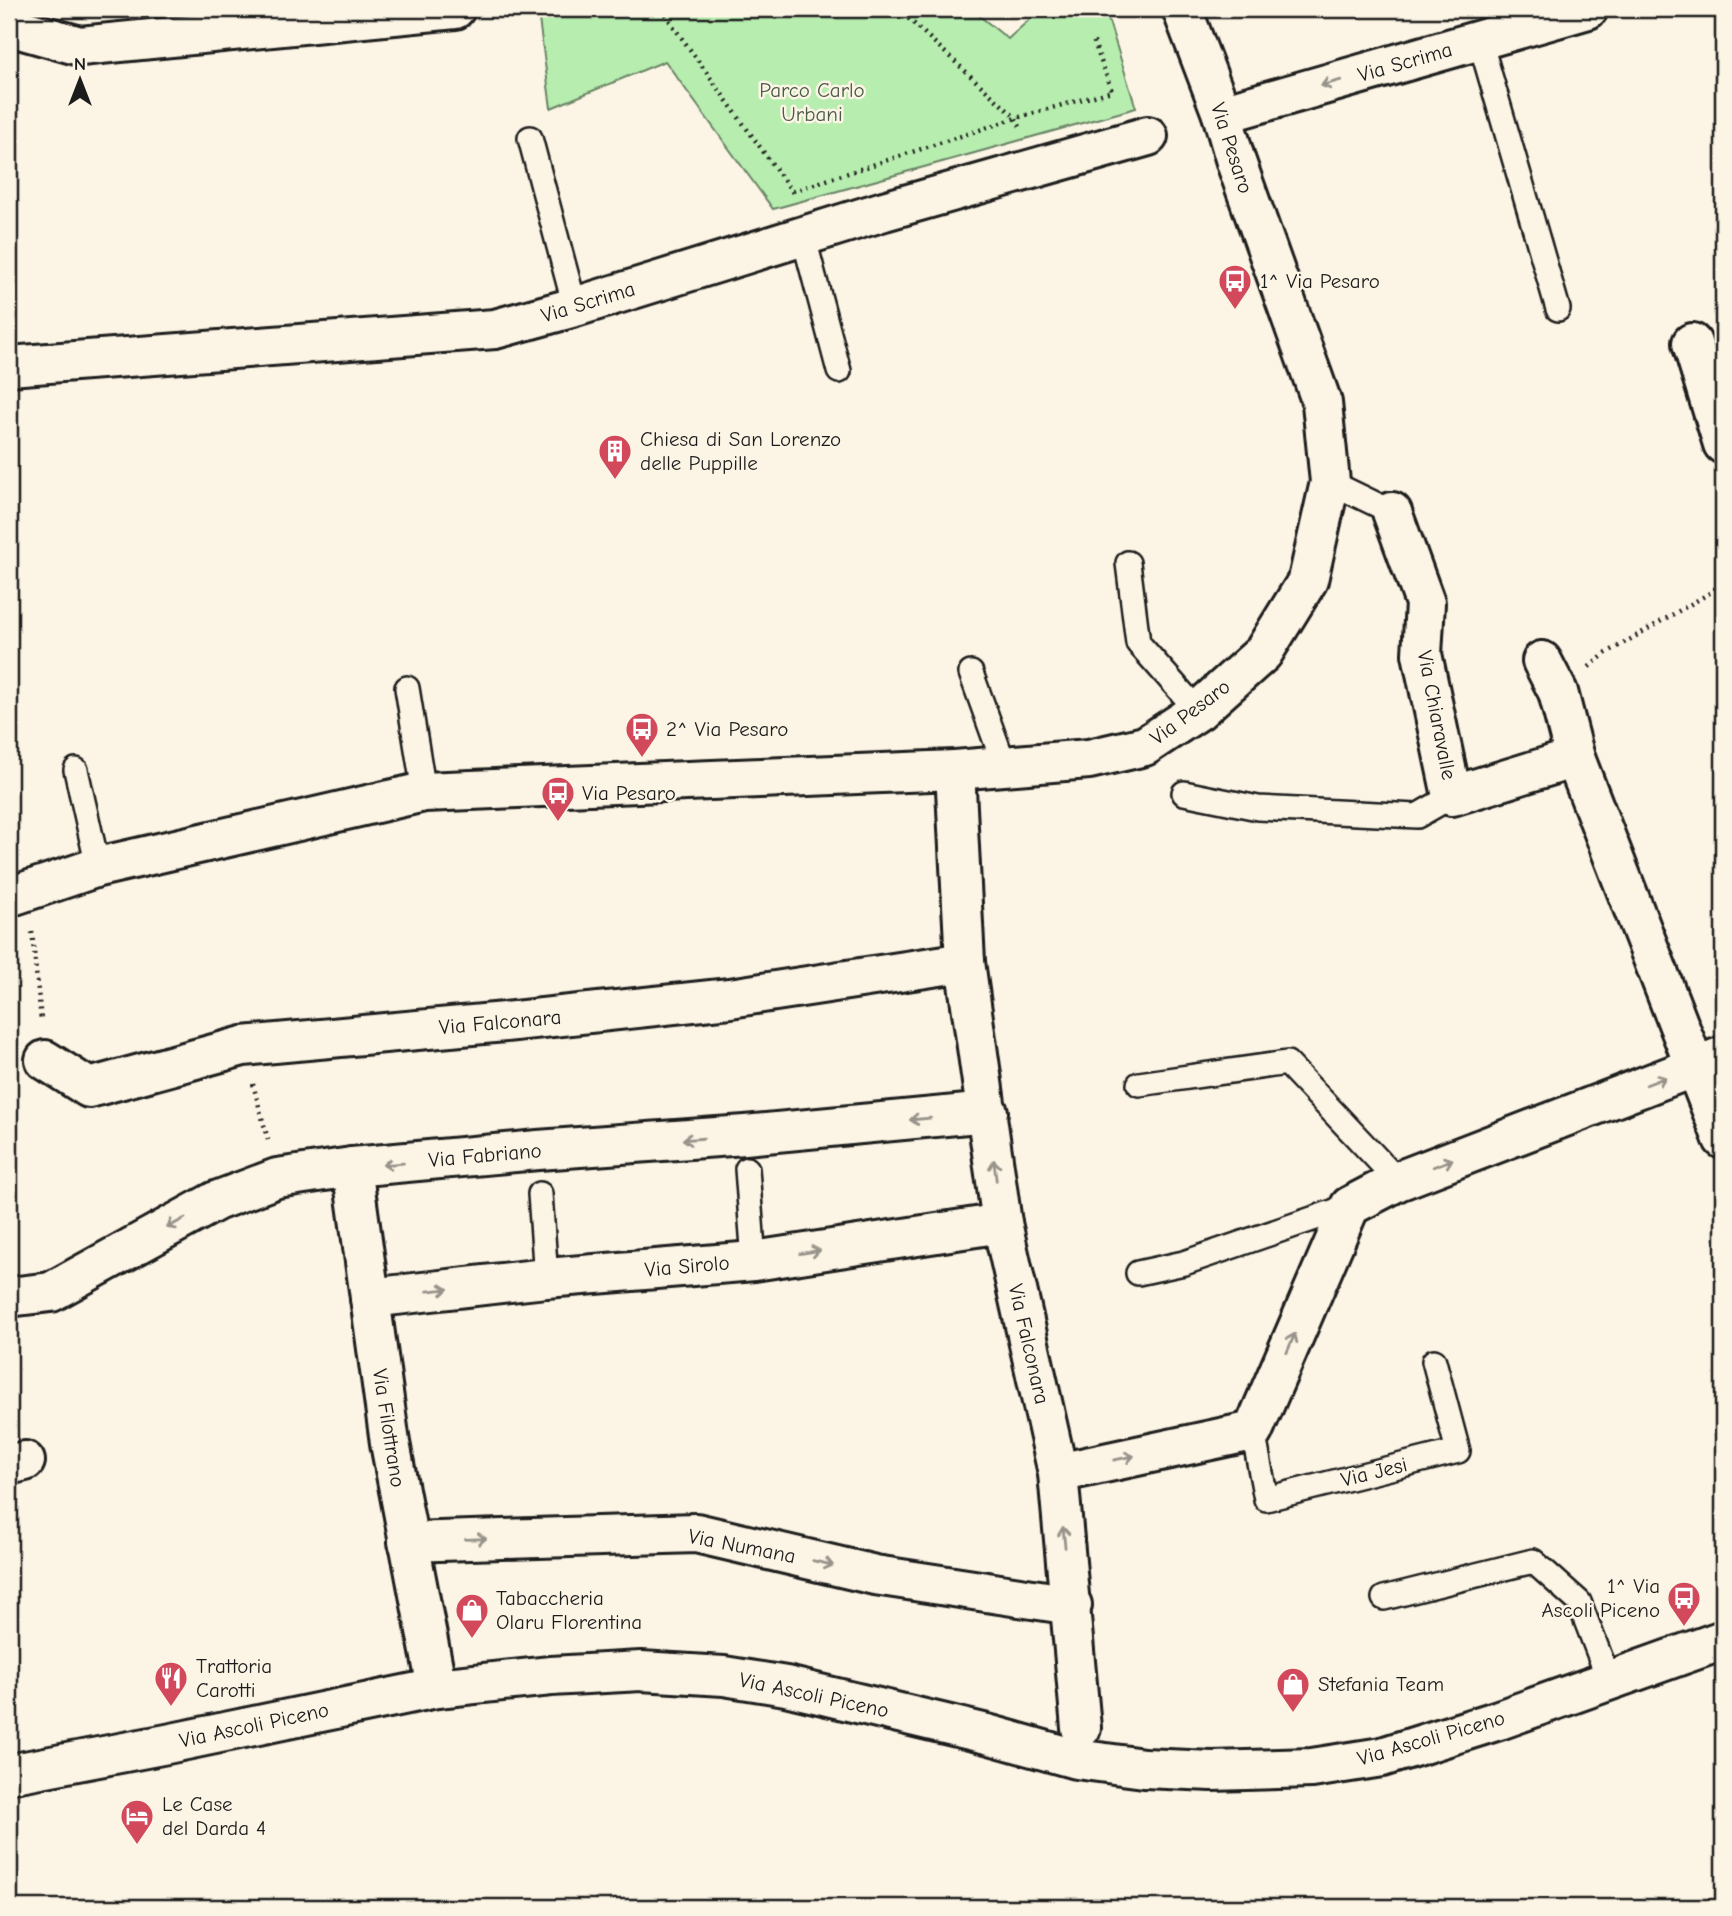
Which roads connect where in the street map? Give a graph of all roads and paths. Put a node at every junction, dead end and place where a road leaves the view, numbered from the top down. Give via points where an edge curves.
1 (455, 9) edge
2 (661, 9) edge
3 (898, 9) edge
4 (1182, 9) edge
5 (1588, 9) edge
6 (9, 26) edge
7 (1093, 37) dead end
8 (1480, 41) junction
9 (1222, 114) junction
10 (1016, 118) junction
11 (1148, 136) dead end
12 (530, 138) dead end
13 (1040, 166) junction
14 (793, 191) junction
15 (803, 235) junction
16 (575, 307) junction
17 (1558, 309) dead end
18 (1692, 343) dead end
19 (9, 366) edge
20 (839, 371) dead end
21 (1723, 444) edge
22 (1330, 482) junction
23 (1392, 512) joint
24 (1128, 564) dead end
25 (1723, 582) edge
26 (971, 673) dead end
27 (1550, 677) joint
28 (407, 688) dead end
29 (1198, 711) junction
30 (1575, 758) junction
31 (1005, 767) junction
32 (76, 770) dead end
33 (955, 770) junction
34 (424, 792) junction
35 (1184, 793) dead end
36 (1452, 796) junction
37 (98, 867) junction
38 (19, 894) edge
39 (965, 962) junction
40 (243, 1046) junction
41 (45, 1060) joint
42 (1709, 1061) edge
43 (1139, 1084) dead end
44 (988, 1112) junction
45 (1723, 1139) edge
46 (352, 1167) junction
47 (747, 1169) dead end
48 (277, 1178) junction
49 (1398, 1181) junction
50 (540, 1194) dead end
51 (1350, 1206) junction
52 (1002, 1223) junction
53 (754, 1261) junction
54 (1138, 1272) dead end
55 (546, 1278) junction
56 (9, 1297) edge
57 (370, 1298) junction
58 (1434, 1361) dead end
59 (1253, 1431) junction
60 (1058, 1473) junction
61 (408, 1542) junction
62 (1384, 1598) dead end
63 (1072, 1605) junction
64 (1723, 1640) edge
65 (1609, 1680) junction
66 (437, 1688) junction
67 (1081, 1728) dead end
68 (9, 1774) edge

1 - 6 street via 80,46
2 - 14 path
3 - 10 path
4 - 9 street, Via Pesaro
5 - 8 street, Via Scrima
7 - 10 path via 1112,91
8 -> 9 street, Via Scrima
8 - 17 lane
9 - 22 street, Via Pesaro via 1322,403
10 - 13 path
10 - 14 path
11 - 13 street, Via Scrima
12 - 16 lane
13 - 15 street, Via Scrima
14 - 15 path
15 - 16 street, Via Scrima
15 - 20 lane
16 - 19 street, Via Scrima via 495,329
18 - 21 street
22 - 23 lane
22 - 29 street, Via Pesaro via 1308,580 1263,653
23 - 36 street, Via Chiaravalle via 1424,603 1422,654
24 - 29 lane via 1138,643
25 - 27 path via 1605,654
26 - 31 lane
27 - 30 street
28 - 34 lane
29 - 31 street, Via Pesaro via 1145,746 1089,759
30 - 36 street, Via Chiaravalle
30 - 42 street
31 - 33 street, Via Pesaro
32 - 37 lane
33 - 34 street, Via Pesaro
33 - 39 street, Via Falconara
34 - 37 street, Via Pesaro
35 - 36 lane via 1258,808 1417,816
37 - 38 street, Via Pesaro
38 - 41 path
39 - 40 street, Via Falconara via 730,998
39 - 44 street, Via Falconara
40 - 41 street, Via Falconara via 89,1088
40 - 48 path
42 - 45 street
49 -> 42 street
43 - 49 lane via 1287,1063
44 -> 46 street, Via Fabriano
52 -> 44 street, Via Falconara
46 - 48 street, Via Fabriano
46 - 57 street, Via Filottrano
47 - 53 lane
48 -> 56 street, Via Fabriano via 216,1201 51,1292
49 - 51 street
50 - 55 lane
51 - 54 lane via 1184,1262
59 -> 51 street
53 -> 52 street, Via Sirolo
52 - 60 street, Via Falconara
53 - 55 street, Via Sirolo
57 -> 55 street, Via Sirolo
57 - 61 street, Via Filottrano
58 - 59 lane, Via Jesi via 1458,1451 1266,1499
60 -> 59 street
63 -> 60 street, Via Falconara
61 -> 63 street, Via Numana via 696,1533 875,1575
61 - 66 street, Via Filottrano
62 - 65 lane via 1533,1560 1579,1602
63 - 67 street, Via Falconara
64 - 65 street, Via Ascoli Piceno
65 - 66 street, Via Ascoli Piceno via 1381,1757 1312,1768 1212,1771 1076,1759 987,1734 724,1676 641,1671
66 - 68 street, Via Ascoli Piceno

